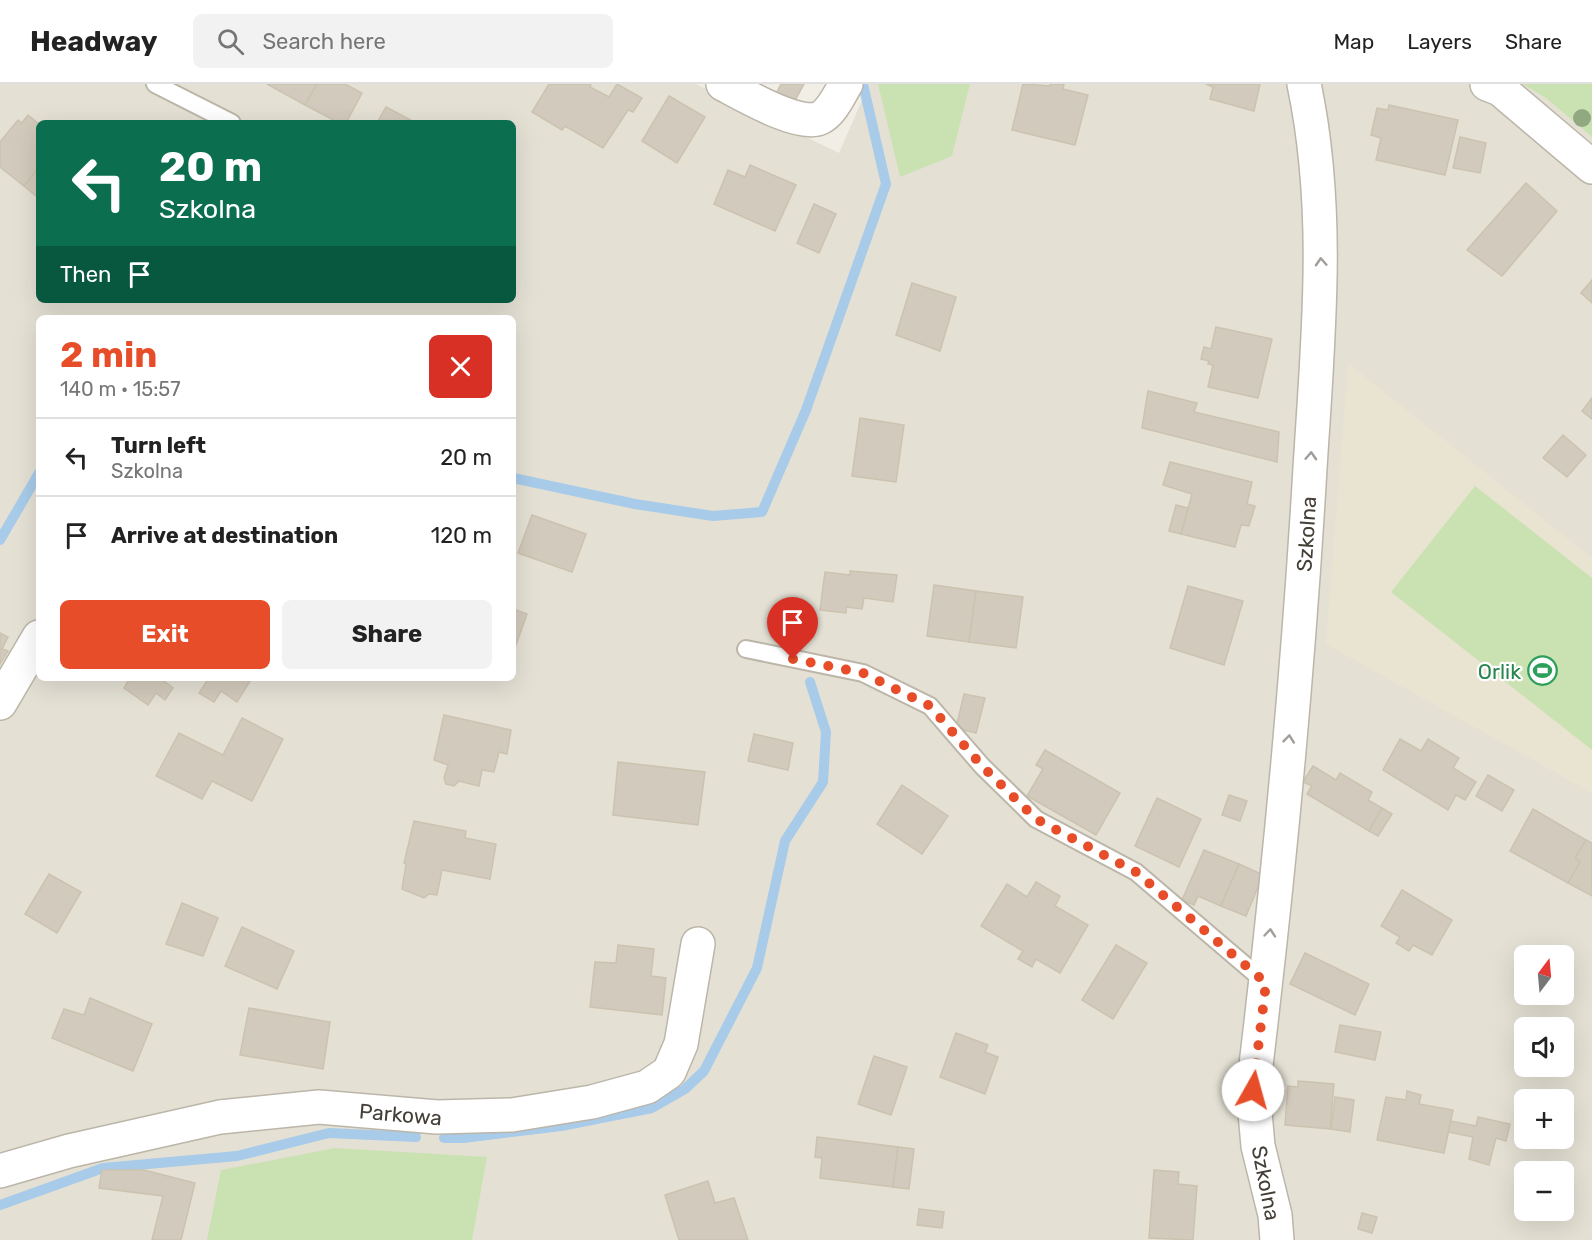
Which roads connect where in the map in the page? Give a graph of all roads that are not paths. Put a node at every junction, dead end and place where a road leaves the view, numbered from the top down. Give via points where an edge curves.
1 (155, 84) edge
2 (723, 84) edge
3 (846, 84) edge
4 (1304, 84) edge
5 (1487, 84) edge
6 (226, 120) edge
7 (1592, 167) edge
8 (36, 642) edge
9 (746, 649) dead end
10 (0, 703) edge
11 (698, 944) dead end
12 (1266, 983) junction
13 (0, 1171) edge
14 (1277, 1240) edge

1 - 6 lane
2 - 3 street via 795,117 811,120 821,118
12 -> 4 street, Szkolna via 1299,640 1322,282 1315,135
5 - 7 street via 1500,89
8 - 10 street
9 - 12 lane via 863,673 930,706 982,766 1036,819 1136,872
11 - 13 street, Parkowa via 681,1044 669,1072 647,1087 592,1102 512,1115 437,1117 319,1107 220,1117
12 - 14 street, Szkolna via 1253,1090 1258,1146

